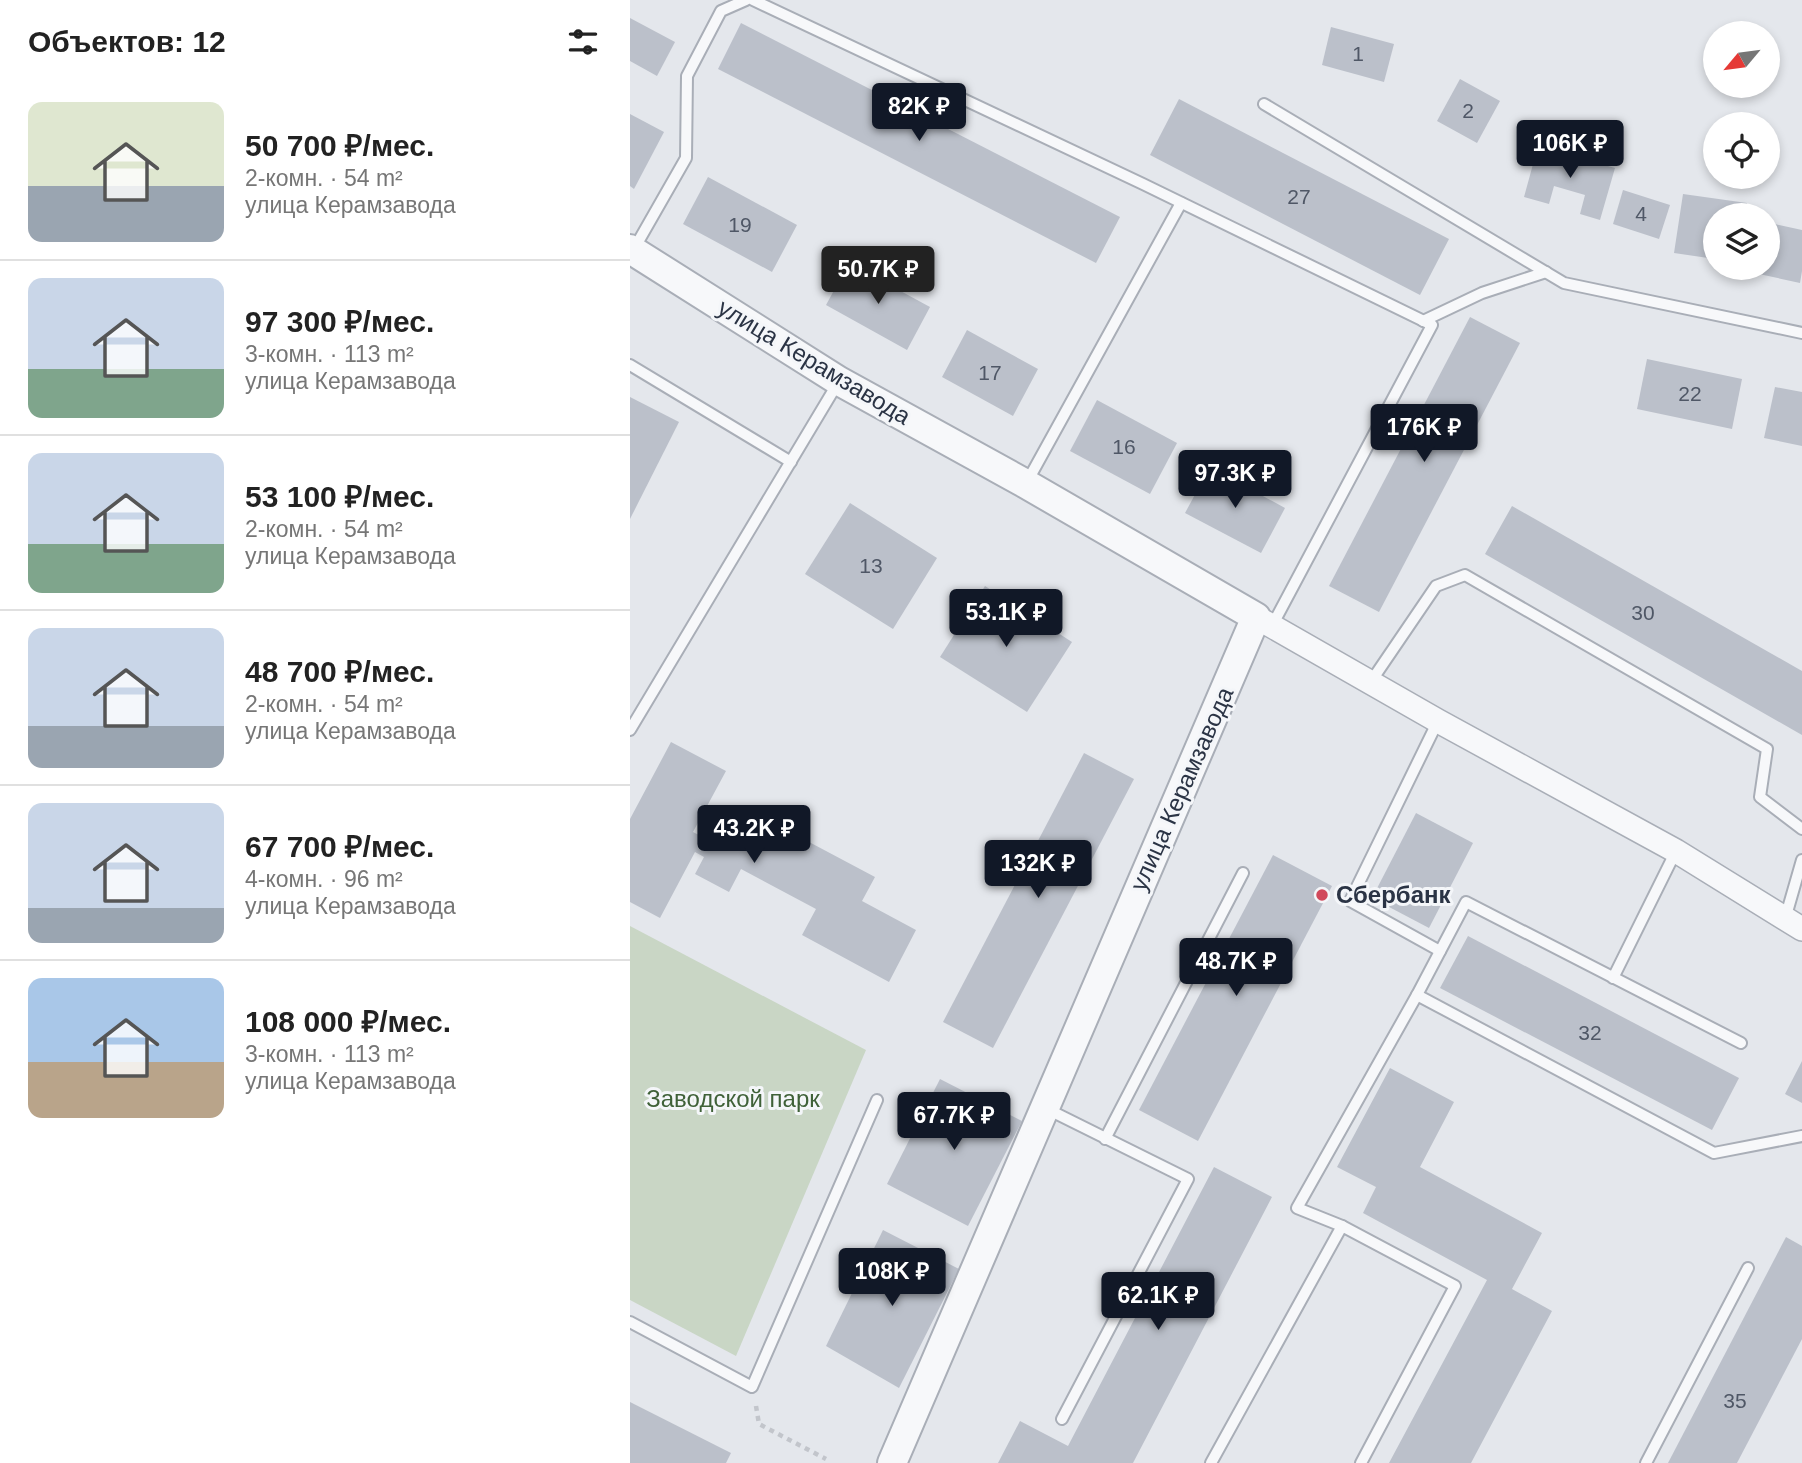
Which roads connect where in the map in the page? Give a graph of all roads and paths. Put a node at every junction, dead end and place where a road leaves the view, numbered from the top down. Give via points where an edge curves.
1 (746, 0) edge
2 (753, 0) edge
3 (1264, 104) dead end
4 (1181, 203) junction
5 (632, 250) edge
6 (1546, 272) junction
7 (1423, 321) junction
8 (1802, 333) edge
9 (630, 365) edge
10 (839, 381) junction
11 (791, 462) junction
12 (1026, 484) junction
13 (1264, 622) junction
14 (1370, 683) junction
15 (1438, 722) junction
16 (630, 730) edge
17 (1802, 828) edge
18 (1676, 851) junction
19 (1802, 860) edge
20 (1243, 873) dead end
21 (1794, 924) edge
22 (1440, 951) junction
23 (1613, 978) junction
24 (1417, 995) junction
25 (1741, 1043) dead end
26 (877, 1100) dead end
27 (1045, 1108) junction
28 (1802, 1136) edge
29 (1105, 1139) junction
30 (1342, 1226) junction
31 (1748, 1268) dead end
32 (630, 1322) edge
33 (752, 1387) junction
34 (1062, 1419) dead end
35 (826, 1459) dead end
36 (892, 1463) edge
37 (1211, 1463) edge
38 (1360, 1463) edge
39 (1646, 1463) edge

1 - 5 lane via 721,11 687,76 686,158
2 - 4 lane
3 - 6 lane
4 - 7 lane
4 - 12 lane
5 - 10 street, улица Керамзавода
6 - 7 lane via 1482,293
6 - 8 lane via 1564,283
7 - 13 lane via 1432,325
9 - 11 lane
10 - 11 lane
10 - 12 street, улица Керамзавода
11 - 16 lane
12 - 13 street, улица Керамзавода
13 - 14 street, улица Керамзавода
13 - 27 street, улица Керамзавода
14 - 15 street, улица Керамзавода
14 - 17 lane via 1436,586 1465,575 1767,749 1760,797
15 - 18 street, улица Керамзавода
15 - 22 lane via 1350,901
18 - 21 street, улица Керамзавода
18 - 23 lane
19 - 21 lane
20 - 29 lane
22 - 23 lane via 1466,902
22 - 24 lane
23 - 25 lane
24 - 28 lane via 1714,1153
24 - 30 lane via 1297,1208
26 - 33 lane
27 - 29 lane
27 - 36 street, улица Керамзавода
29 - 34 lane via 1188,1179
30 - 37 lane
30 - 38 lane via 1455,1286
31 - 39 lane
32 - 33 lane
33 - 35 path via 760,1424

